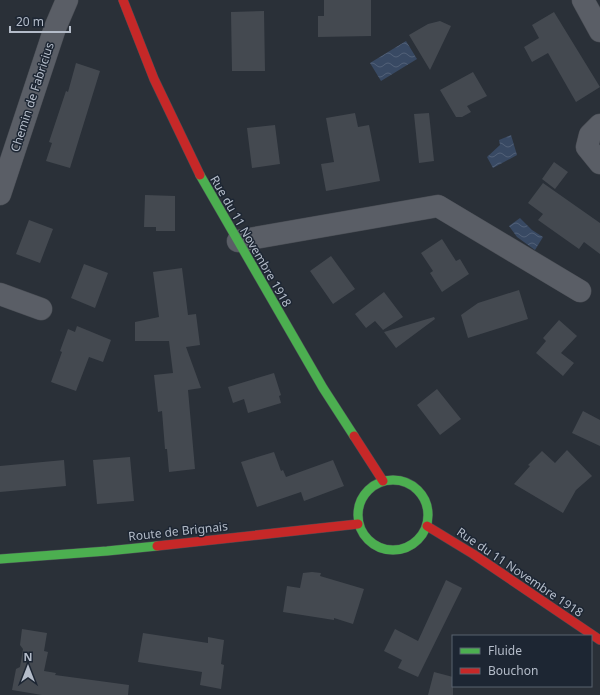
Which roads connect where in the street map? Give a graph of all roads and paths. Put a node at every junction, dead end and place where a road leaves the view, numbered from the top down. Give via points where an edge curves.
1 (67, 0) edge
2 (123, 0) edge
3 (582, 0) edge
4 (600, 31) edge
5 (600, 125) edge
6 (600, 163) edge
7 (0, 194) edge
8 (238, 241) junction
9 (580, 292) dead end
10 (0, 294) edge
11 (41, 309) dead end
12 (383, 481) junction
13 (358, 524) junction
14 (426, 526) junction
15 (0, 559) edge
16 (600, 640) edge

1 - 7 street, Chemin de Fabricius via 55,28
2 - 8 street, Rue du 11 Novembre 1918 via 154,79 204,186
3 - 4 street
5 - 6 street via 590,135 588,147
8 - 9 street via 438,206
8 - 12 street, Rue du 11 Novembre 1918 via 323,388
10 - 11 street
12 - 13 street via 373,485 359,502
12 - 14 street via 394,479 405,482 422,495 427,504
13 - 14 street via 368,541 384,550 405,548 414,543 422,536
13 - 15 street, Route de Brignais
14 - 16 street, Rue du 11 Novembre 1918 via 473,554

